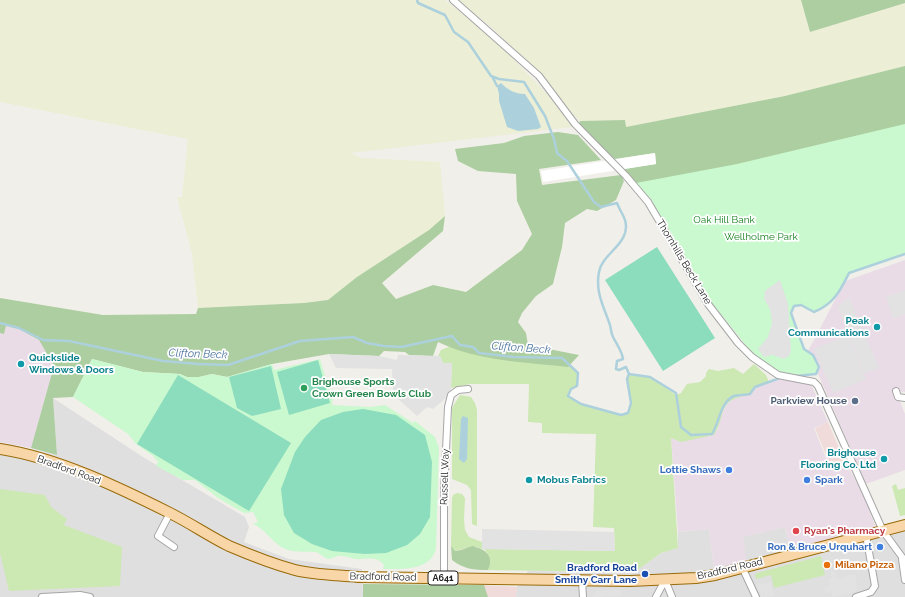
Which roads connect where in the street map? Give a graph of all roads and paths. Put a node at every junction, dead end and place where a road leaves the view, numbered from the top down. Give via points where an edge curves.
1 (453, 0) edge
2 (468, 389) dead end
3 (896, 391) dead end
4 (905, 398) edge
5 (0, 449) edge
6 (170, 513) junction
7 (905, 525) edge
8 (883, 531) junction
9 (866, 535) junction
10 (174, 547) dead end
11 (903, 560) edge
12 (742, 566) junction
13 (444, 578) junction
14 (582, 580) junction
15 (665, 580) junction
16 (905, 580) edge
17 (42, 597) edge
18 (90, 597) edge
19 (583, 597) edge
20 (656, 597) edge
21 (672, 597) edge
22 (756, 597) edge
23 (856, 597) edge

1 - 8 street, Thornhills Beck Lane via 539,76 575,124 644,197 708,304 738,343 778,376 814,382 818,386
2 - 13 street, Russell Way via 458,390 451,395 448,407
3 - 4 street via 898,397
5 - 6 main road, Bradford Road / A641 via 18,452 88,475
6 - 10 street via 158,536
6 - 13 main road, Bradford Road / A641 via 229,546 296,570 358,577
7 - 8 main road, Bradford Road / A641
8 - 9 main road, Bradford Road / A641
8 - 11 street
9 - 12 main road, Bradford Road / A641
9 - 23 street via 875,586 871,592
11 - 16 street
12 - 15 main road, Bradford Road / A641 via 715,575
12 - 22 street
13 - 14 main road, Bradford Road / A641
14 - 15 main road, Bradford Road / A641
14 - 19 street
15 - 20 street
15 - 21 street
17 - 18 street

